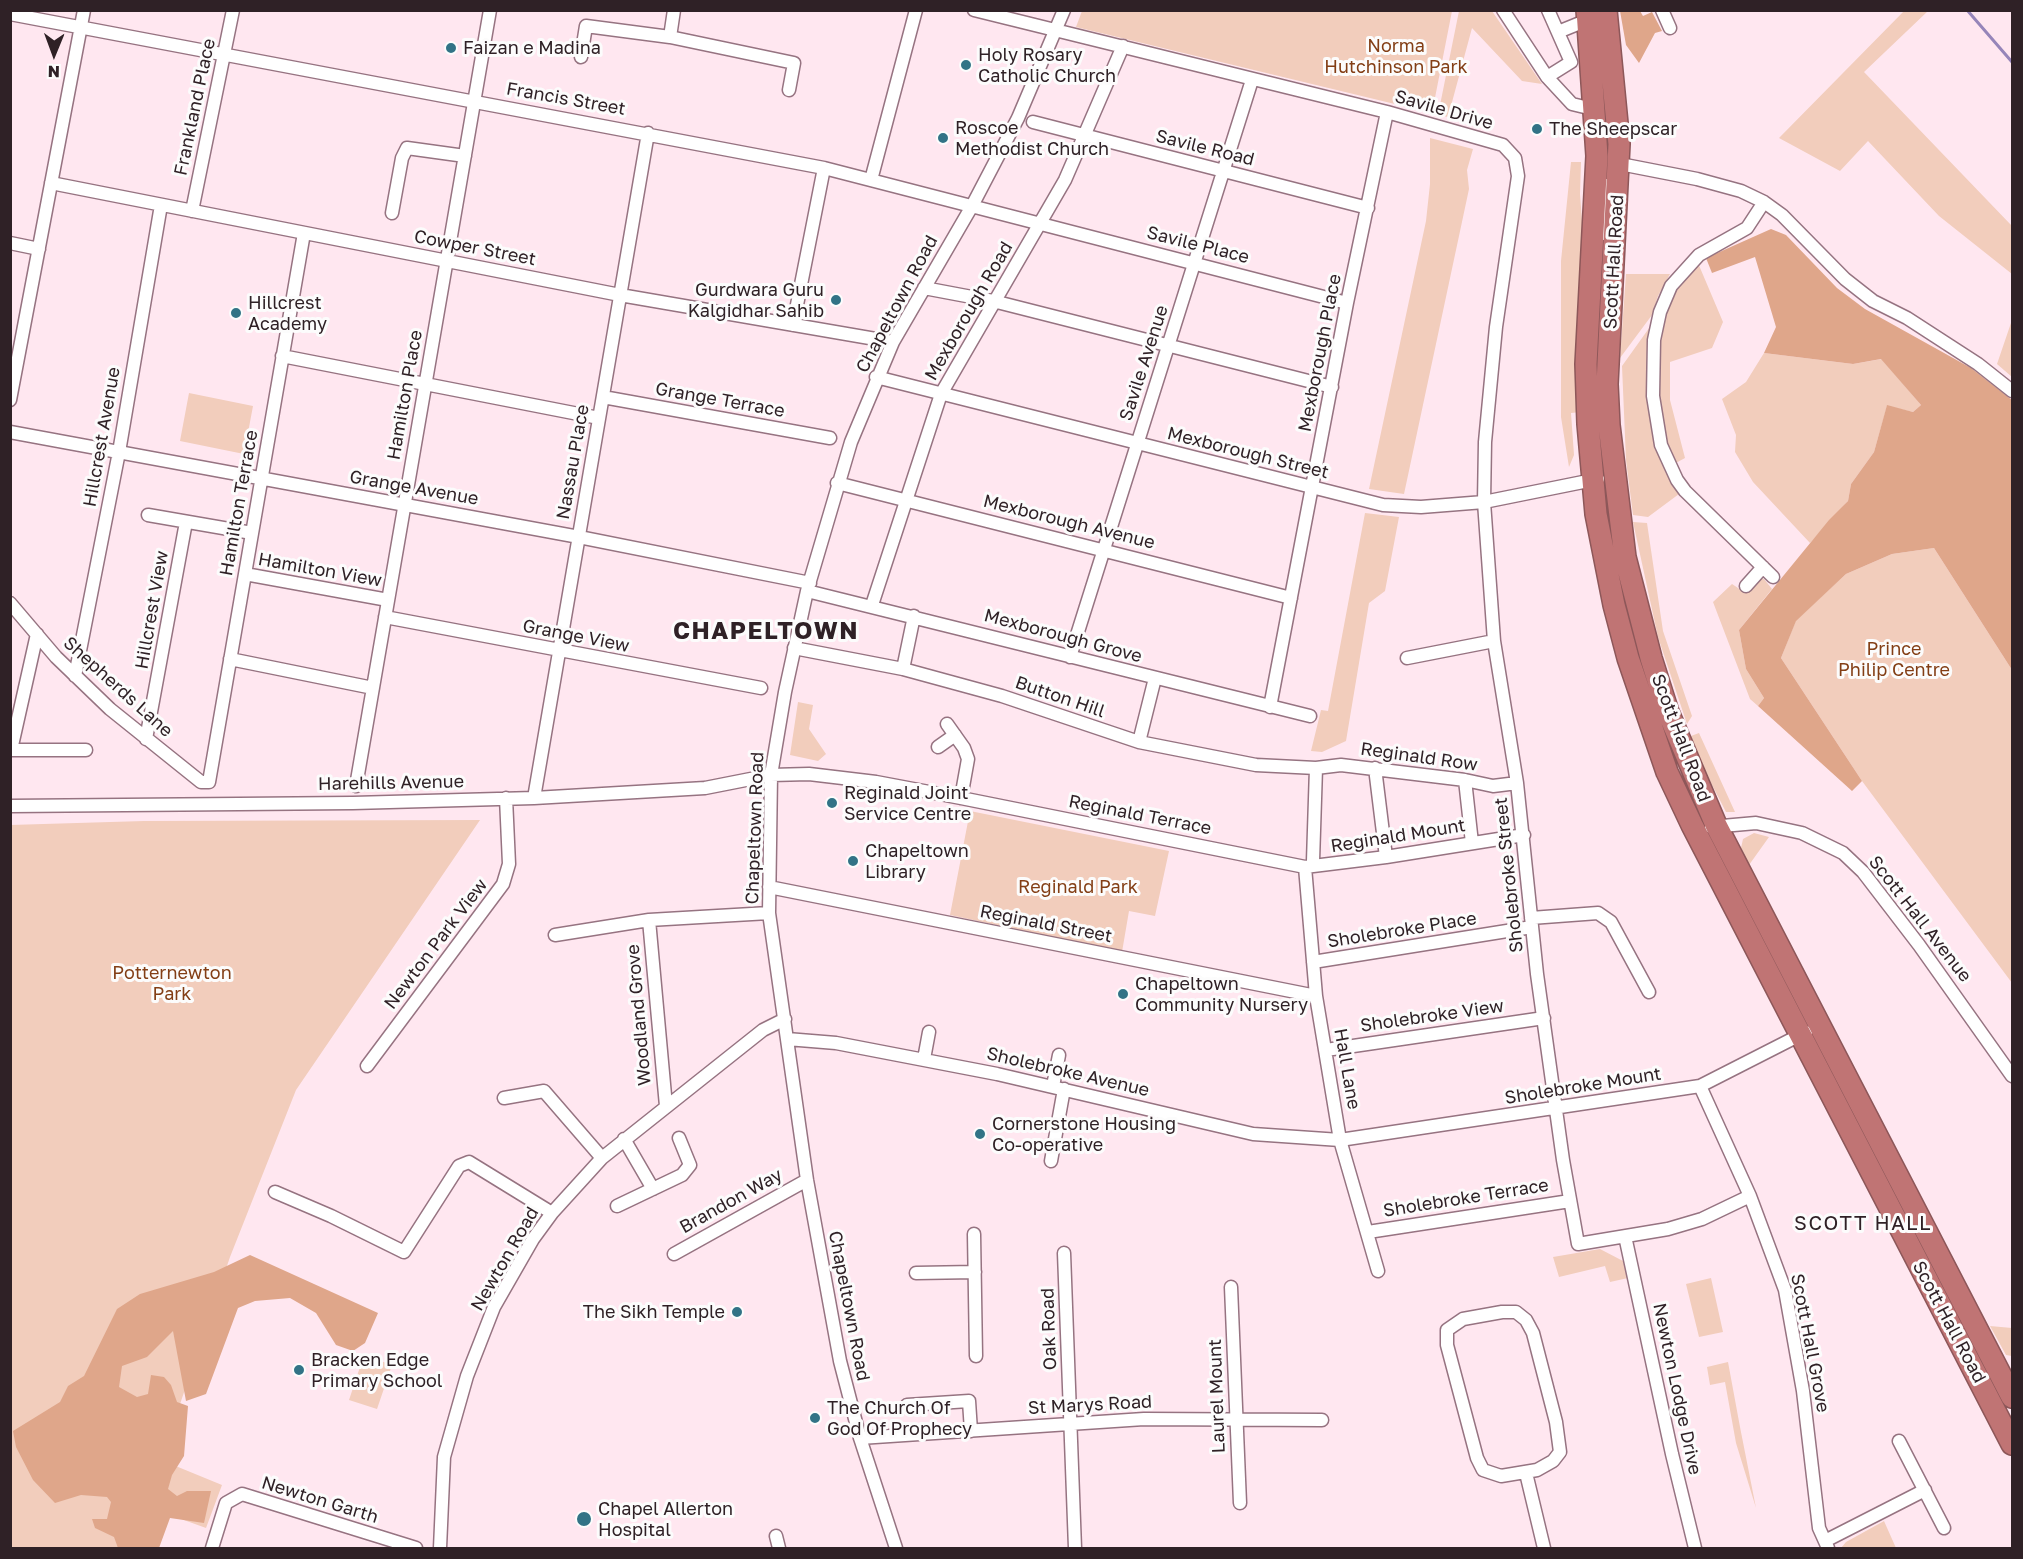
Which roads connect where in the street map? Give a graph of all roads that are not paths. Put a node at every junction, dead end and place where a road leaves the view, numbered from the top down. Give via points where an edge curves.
1 (84, 10) edge
2 (233, 10) edge
3 (490, 10) edge
4 (674, 10) edge
5 (916, 10) edge
6 (974, 10) edge
7 (1064, 10) edge
8 (1503, 10) edge
9 (1548, 10) edge
10 (1662, 10) edge
11 (10, 14) edge
12 (1597, 14) edge
13 (1670, 28) dead end
14 (81, 29) junction
15 (1057, 31) junction
16 (1558, 32) junction
17 (670, 37) junction
18 (1123, 46) junction
19 (225, 54) junction
20 (581, 57) dead end
21 (1547, 77) junction
22 (1252, 80) junction
23 (789, 90) dead end
24 (474, 101) junction
25 (1595, 109) junction
26 (1387, 112) junction
27 (1618, 113) junction
28 (1026, 120) junction
29 (648, 133) junction
30 (1085, 137) junction
31 (465, 156) junction
32 (1597, 156) junction
33 (1619, 165) junction
34 (824, 168) junction
35 (1222, 171) junction
36 (871, 180) junction
37 (51, 183) junction
38 (1764, 202) junction
39 (161, 205) junction
40 (972, 206) junction
41 (1368, 208) junction
42 (192, 211) junction
43 (392, 213) dead end
44 (1040, 224) junction
45 (304, 233) junction
46 (10, 243) edge
47 (39, 249) junction
48 (447, 261) junction
49 (1194, 262) junction
50 (924, 288) junction
51 (1588, 291) junction
52 (620, 295) junction
53 (993, 301) junction
54 (1347, 303) junction
55 (793, 325) junction
56 (893, 342) junction
57 (1167, 345) junction
58 (282, 356) junction
59 (876, 377) junction
60 (425, 385) junction
61 (1332, 387) junction
62 (2013, 391) edge
63 (940, 394) junction
64 (603, 397) junction
65 (10, 400) edge
66 (599, 418) junction
67 (10, 432) edge
68 (830, 438) dead end
69 (1137, 443) junction
70 (118, 452) junction
71 (1614, 476) junction
72 (261, 478) junction
73 (1592, 480) junction
74 (837, 483) junction
75 (1312, 488) junction
76 (904, 499) junction
77 (1484, 502) junction
78 (405, 505) junction
79 (148, 515) dead end
80 (186, 522) junction
81 (252, 533) junction
82 (579, 537) junction
83 (1104, 549) junction
84 (1763, 567) junction
85 (245, 574) junction
86 (1773, 577) dead end
87 (1746, 586) dead end
88 (808, 587) junction
89 (1291, 598) junction
90 (388, 600) junction
91 (10, 603) edge
92 (872, 605) junction
93 (914, 616) junction
94 (385, 617) junction
95 (37, 634) junction
96 (1494, 641) junction
97 (794, 648) junction
98 (559, 651) junction
99 (1070, 657) junction
100 (1407, 658) dead end
101 (230, 659) junction
102 (903, 669) junction
103 (75, 676) junction
104 (1155, 678) junction
105 (373, 688) junction
106 (761, 688) dead end
107 (1270, 707) junction
108 (1310, 716) dead end
109 (946, 724) dead end
110 (955, 735) junction
111 (146, 739) junction
112 (1139, 742) junction
113 (938, 747) dead end
114 (10, 750) edge
115 (86, 750) dead end
116 (1316, 768) junction
117 (1375, 768) junction
118 (771, 775) junction
119 (210, 779) joint
120 (1466, 780) junction
121 (1517, 783) junction
122 (356, 786) dead end
123 (506, 798) junction
124 (534, 798) junction
125 (962, 798) junction
126 (10, 806) edge
127 (1716, 825) junction
128 (1696, 833) junction
129 (1524, 835) junction
130 (1472, 843) junction
131 (1386, 857) junction
132 (1310, 865) junction
133 (769, 887) junction
134 (769, 913) junction
135 (649, 920) junction
136 (1531, 923) junction
137 (555, 934) dead end
138 (1313, 962) junction
139 (1649, 992) dead end
140 (1316, 996) junction
141 (1544, 1018) junction
142 (785, 1019) junction
143 (1809, 1031) junction
144 (929, 1032) dead end
145 (787, 1039) junction
146 (1326, 1050) junction
147 (1059, 1055) dead end
148 (924, 1059) junction
149 (367, 1065) dead end
150 (2013, 1077) edge
151 (1700, 1086) junction
152 (1059, 1088) junction
153 (504, 1098) dead end
154 (666, 1106) junction
155 (1557, 1109) junction
156 (678, 1138) dead end
157 (624, 1139) junction
158 (1340, 1140) junction
159 (602, 1158) junction
160 (1051, 1161) dead end
161 (807, 1180) junction
162 (653, 1189) junction
163 (275, 1192) dead end
164 (1750, 1196) junction
165 (1570, 1201) junction
166 (617, 1206) dead end
167 (552, 1213) junction
168 (1368, 1232) junction
169 (974, 1234) dead end
170 (1625, 1236) junction
171 (1064, 1253) dead end
172 (674, 1254) dead end
173 (975, 1272) junction
174 (1378, 1272) dead end
175 (916, 1273) dead end
176 (1231, 1287) dead end
177 (976, 1356) dead end
178 (2012, 1392) edge
179 (1991, 1402) junction
180 (907, 1405) dead end
181 (1236, 1419) junction
182 (1322, 1420) dead end
183 (1070, 1424) junction
184 (971, 1431) junction
185 (860, 1438) junction
186 (1899, 1441) dead end
187 (2013, 1444) edge
188 (1526, 1473) junction
189 (1925, 1490) junction
190 (1240, 1503) dead end
191 (1944, 1528) dead end
192 (1827, 1545) edge
193 (212, 1548) edge
194 (416, 1548) edge
195 (440, 1548) edge
196 (896, 1548) edge
197 (1075, 1548) edge
198 (1544, 1548) edge
199 (1695, 1548) edge

1 - 14 street
2 - 19 street, Frankland Place
3 - 24 street, Hamilton Place
4 - 17 street
5 - 36 street
6 - 15 street, Savile Drive
7 - 15 street, Chapeltown Road
8 - 21 street
9 - 16 street
10 - 13 street
11 - 14 street, Francis Street
12 - 16 street
12 - 25 highway, Scott Hall Road
12 - 27 highway, Scott Hall Road
14 - 19 street, Francis Street
14 - 37 street
15 - 18 street, Savile Drive
15 - 28 street, Chapeltown Road
16 - 21 street via 1571,62
17 - 20 street via 586,26
17 - 23 street via 794,63
18 - 22 street, Savile Drive
18 - 30 street, Mexborough Road
19 - 24 street, Francis Street
19 - 42 street, Frankland Place
21 - 25 street via 1572,104
22 - 26 street, Savile Drive
22 - 35 street, Savile Avenue
24 - 29 street, Francis Street
24 - 31 street, Hamilton Place
25 - 27 street
25 - 32 highway, Scott Hall Road
26 - 41 street, Mexborough Place
26 - 77 street, Savile Drive via 1503,145 1518,166 1489,391
27 - 33 highway, Scott Hall Road
28 - 30 street, Savile Road
28 - 40 street, Chapeltown Road
29 - 34 street, Francis Street
29 - 52 street, Nassau Place
30 - 35 street, Savile Road
30 - 44 street, Mexborough Road
31 - 43 street via 407,148
31 - 48 street, Hamilton Place
32 - 33 street
32 - 51 highway, Scott Hall Road
33 - 38 street via 1697,179
33 - 51 street, Scott Hall Road via 1610,173 1606,189 1600,263
33 - 71 highway, Scott Hall Road via 1607,384
34 - 36 street, Francis Street
34 - 55 street
35 - 41 street, Savile Road
35 - 49 street, Savile Avenue
36 - 40 street, Francis Street
37 - 39 street, Cowper Street
37 - 47 street
38 - 62 street via 1854,286 1978,364
38 - 84 street via 1747,228 1699,255 1671,286 1660,312 1652,369 1655,417 1670,468 1685,492
39 - 42 street, Cowper Street
39 - 70 street, Hillcrest Avenue
40 - 44 street, Francis Street
40 - 50 street, Chapeltown Road
41 - 54 street, Mexborough Place
42 - 45 street, Cowper Street
44 - 49 street, Savile Place
44 - 53 street, Mexborough Road
45 - 48 street, Cowper Street
45 - 58 street, Hamilton Terrace
46 - 47 street
47 - 65 street
48 - 52 street, Cowper Street
48 - 60 street, Hamilton Place
49 - 54 street, Savile Place
49 - 57 street, Savile Avenue
50 - 53 street
50 - 56 street, Chapeltown Road
51 - 73 highway, Scott Hall Road via 1586,364
52 - 55 street, Cowper Street
52 - 64 street, Nassau Place
53 - 57 street
53 - 63 street, Mexborough Road
54 - 61 street, Mexborough Place
55 - 56 street, Cowper Street
56 - 59 street, Chapeltown Road
57 - 61 street
57 - 69 street, Savile Avenue
58 - 60 street
58 - 72 street, Hamilton Terrace
59 - 63 street, Mexborough Street
59 - 74 street, Chapeltown Road
60 - 66 street
60 - 78 street, Hamilton Place
61 - 75 street, Mexborough Place
63 - 69 street, Mexborough Street
63 - 76 street, Mexborough Road
64 - 66 street, Nassau Place
64 - 68 street, Grange Terrace
66 - 82 street, Nassau Place
67 - 70 street, Grange Avenue
69 - 75 street, Mexborough Street
69 - 83 street, Savile Avenue
70 - 72 street, Grange Avenue
70 - 103 street, Hillcrest Avenue
71 - 73 street, Mexborough Street
71 - 127 highway, Scott Hall Road via 1625,557 1651,658 1668,712
72 - 78 street, Grange Avenue
72 - 81 street, Hamilton Terrace
73 - 77 street, Mexborough Street
73 - 128 highway, Scott Hall Road via 1614,605 1628,658 1667,772
74 - 76 street, Mexborough Avenue
74 - 88 street, Chapeltown Road
75 - 77 street, Mexborough Street via 1383,505 1421,507
75 - 89 street, Mexborough Place
76 - 83 street, Mexborough Avenue
76 - 92 street, Mexborough Road
77 - 96 street, Sholebroke Street
78 - 82 street, Grange Avenue
78 - 90 street, Hamilton Place
79 - 80 street
80 - 81 street
80 - 111 street, Hillcrest View
81 - 85 street, Hamilton Terrace
82 - 88 street, Grange Avenue
82 - 98 street, Nassau Place
83 - 89 street, Mexborough Avenue
83 - 99 street, Savile Avenue
84 - 86 street
84 - 87 street
85 - 90 street, Hamilton View
85 - 101 street, Hamilton Terrace
88 - 92 street, Mexborough Grove
88 - 97 street, Chapeltown Road
89 - 107 street, Mexborough Place
90 - 94 street, Hamilton Place
91 - 95 street, Shepherds Lane
92 - 93 street, Mexborough Grove
93 - 99 street, Mexborough Grove
93 - 102 street
94 - 98 street, Grange View
94 - 105 street, Hamilton Place
95 - 103 street, Shepherds Lane
95 - 114 street
96 - 100 street
96 - 121 street, Sholebroke Street
97 - 102 street, Button Hill
97 - 118 street, Chapeltown Road
98 - 106 street, Grange View
98 - 124 street, Nassau Place
99 - 104 street, Mexborough Grove
101 - 105 street
101 - 119 street, Hamilton Terrace
102 - 112 street, Button Hill via 1002,696
103 - 111 street, Shepherds Lane
104 - 107 street, Mexborough Grove
104 - 112 street
105 - 122 street, Hamilton Place
107 - 108 street, Mexborough Grove
109 - 110 street
110 - 113 street
110 - 125 street via 968,759
111 - 119 street, Shepherds Lane via 201,782
112 - 116 street, Button Hill via 1256,765
114 - 115 street
116 - 117 street, Reginald Row
116 - 132 street, Hall Lane
117 - 120 street, Reginald Row
117 - 131 street
118 - 124 street, Harehills Avenue via 705,788
118 - 125 street, Reginald Terrace via 817,775
118 - 133 street, Chapeltown Road
120 - 121 street, Reginald Row via 1493,786
120 - 130 street
121 - 129 street, Sholebroke Street
123 - 124 street, Harehills Avenue
123 - 126 street, Harehills Avenue
123 - 149 street, Newton Park View via 509,864 503,884
125 - 132 street, Reginald Terrace
127 - 128 street, Scott Hall Avenue
127 - 143 highway, Scott Hall Road
127 - 150 street, Scott Hall Avenue via 1756,823 1802,833 1843,853 1863,872 1919,945
128 - 143 highway, Scott Hall Road
129 - 130 street, Reginald Mount
129 - 136 street, Sholebroke Street
130 - 131 street, Reginald Mount
131 - 132 street, Reginald Mount
132 - 138 street, Hall Lane
133 - 134 street, Chapeltown Road
133 - 140 street, Reginald Street
134 - 135 street
134 - 142 street, Chapeltown Road
135 - 137 street
135 - 154 street, Woodland Grove
136 - 138 street, Sholebroke Place
136 - 139 street, Sholebroke Place via 1598,913 1611,922
136 - 141 street, Sholebroke Street
138 - 140 street, Hall Lane
140 - 146 street, Hall Lane
141 - 146 street, Sholebroke View
141 - 155 street, Sholebroke Street
142 - 145 street, Chapeltown Road
142 - 154 street, Newton Road via 763,1030
143 - 151 street, Sholebroke Mount
143 - 178 highway, Scott Hall Road
143 - 179 highway, Scott Hall Road
144 - 148 street
145 - 148 street, Sholebroke Avenue via 836,1043
145 - 161 street, Chapeltown Road
146 - 158 street, Hall Lane
147 - 152 street
148 - 152 street, Sholebroke Avenue
151 - 155 street, Sholebroke Mount
151 - 164 street, Scott Hall Grove
152 - 158 street, Sholebroke Avenue via 1252,1134
152 - 160 street
153 - 159 street via 544,1091
154 - 157 street, Newton Road
155 - 158 street, Sholebroke Mount
155 - 165 street, Sholebroke Street
156 - 162 street via 690,1166 682,1176
157 - 159 street, Newton Road
157 - 162 street
158 - 168 street, Hall Lane
159 - 167 street, Newton Road
161 - 172 street, Brandon Way
161 - 185 street, Chapeltown Road via 840,1360
162 - 166 street
163 - 167 street via 404,1252 459,1166 468,1162
164 - 170 street via 1702,1219
164 - 192 street, Scott Hall Grove via 1785,1290 1803,1390 1819,1528
165 - 168 street, Sholebroke Terrace
165 - 170 street, Sholebroke Street via 1578,1244
167 - 195 street, Newton Road via 494,1306 467,1376 444,1457
168 - 174 street, Hall Lane
169 - 173 street
170 - 199 street, Newton Lodge Drive
171 - 183 street, Oak Road
173 - 175 street
173 - 177 street
176 - 181 street, Laurel Mount
178 - 179 highway
179 - 187 highway, Scott Hall Road
180 - 184 street via 969,1401
181 - 182 street, St Marys Road
181 - 183 street, St Marys Road
181 - 190 street, Laurel Mount
183 - 184 street, St Marys Road
183 - 197 street, Oak Road
184 - 185 street, St Marys Road
185 - 196 street, Chapeltown Road
186 - 189 street
188 - 188 street via 1491,1474 1483,1470 1477,1458 1447,1344 1447,1330 1463,1318 1516,1312 1533,1333 1560,1452 1553,1461
188 - 198 street
189 - 191 street
189 - 192 street
193 - 194 street, Newton Garth via 226,1503 242,1494

